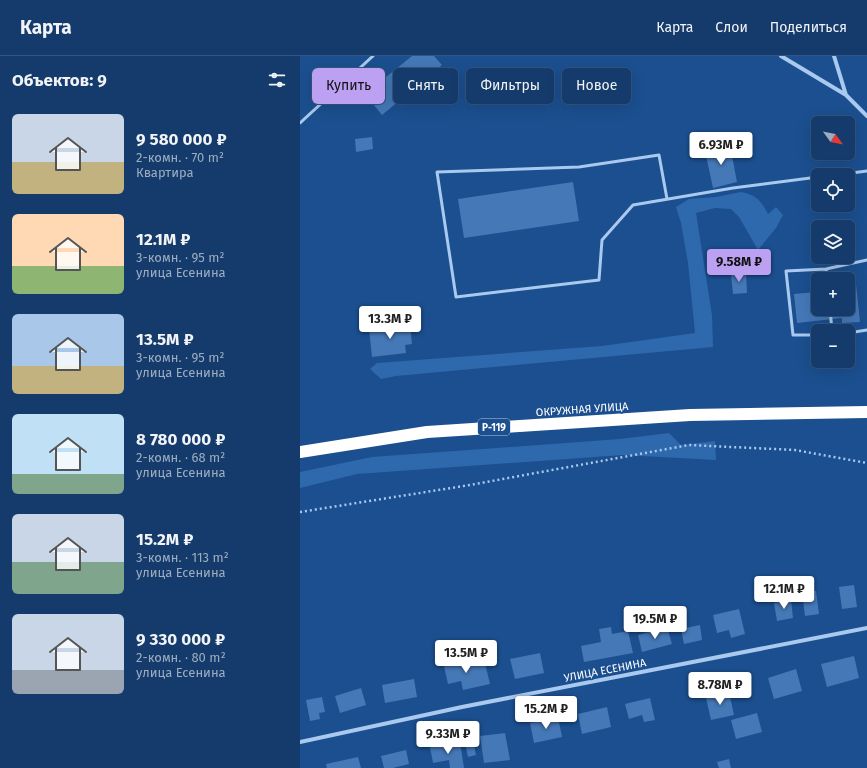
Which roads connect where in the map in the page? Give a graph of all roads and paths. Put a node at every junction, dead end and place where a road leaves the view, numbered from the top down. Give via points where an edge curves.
1 (373, 56) edge
2 (780, 56) edge
3 (834, 56) edge
4 (846, 95) junction
5 (867, 116) edge
6 (300, 123) edge
7 (867, 171) edge
8 (855, 173) edge
9 (811, 178) edge
10 (667, 199) junction
11 (867, 260) edge
12 (826, 269) junction
13 (826, 272) edge
14 (867, 330) edge
15 (855, 332) edge
16 (811, 334) edge
17 (867, 412) edge
18 (300, 452) edge
19 (867, 463) edge
20 (300, 512) edge
21 (867, 628) edge
22 (300, 742) edge

1 - 6 lane
2 - 4 street
3 - 4 street
4 - 5 street
7 - 8 lane
9 - 10 lane
10 - 10 lane via 659,155 579,167 437,172 456,297 599,280 602,240 633,205
11 - 12 lane
12 - 13 lane
12 - 16 lane via 786,271 793,335
14 - 15 lane
17 - 18 highway, ОКРУЖНАЯ УЛИЦА / Р-119 via 690,415 427,432
19 - 20 path via 795,450 689,445 470,485
21 - 22 street, УЛИЦА ЕСЕНИНА via 462,707

